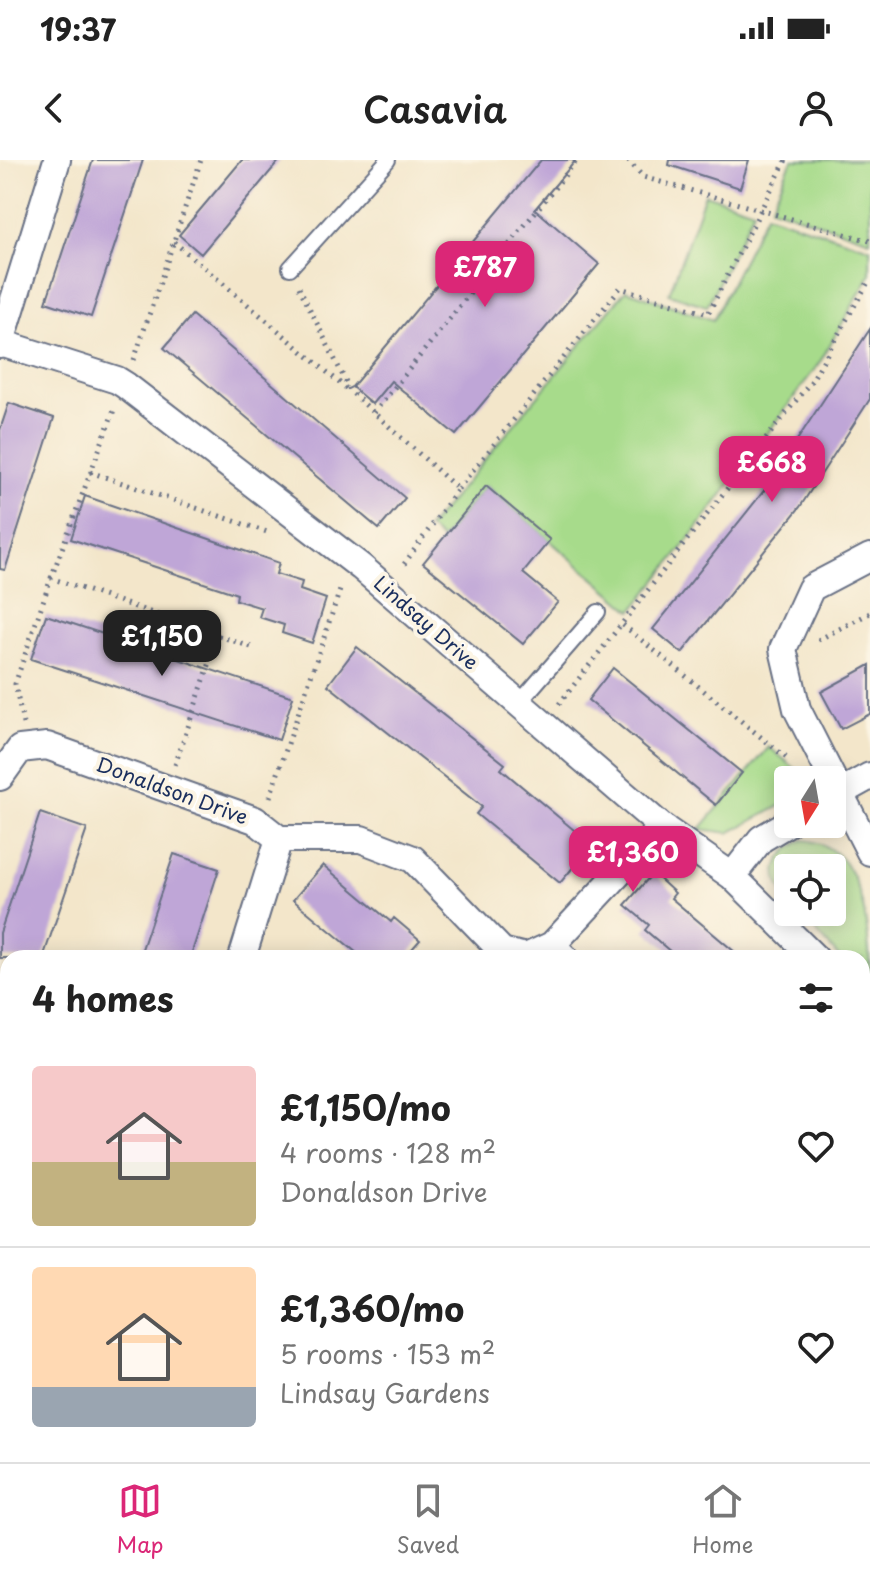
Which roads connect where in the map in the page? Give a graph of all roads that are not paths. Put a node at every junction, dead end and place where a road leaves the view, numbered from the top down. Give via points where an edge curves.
1 (57, 160) edge
2 (388, 160) edge
3 (290, 268) road end
4 (0, 344) edge
5 (870, 557) edge
6 (598, 612) dead end
7 (519, 703) junction
8 (824, 766) edge
9 (870, 776) edge
10 (0, 777) edge
11 (846, 789) edge
12 (846, 810) edge
13 (662, 827) junction
14 (774, 831) edge
15 (270, 832) junction
16 (870, 852) edge
17 (732, 876) junction
18 (244, 950) edge
19 (501, 950) edge
20 (559, 950) edge
21 (807, 950) edge

1 - 4 street
2 - 3 lane
4 - 7 street, Lindsay Drive via 125,385 351,559
5 - 8 street via 811,588 783,649 797,709
6 - 7 lane
7 - 13 street, Lindsay Drive
9 - 11 street
10 - 15 street, Donaldson Drive via 20,749 47,746
12 - 16 street
13 - 17 street, Lindsay Drive
13 - 20 street
14 - 17 street via 761,839
15 - 18 street
15 - 19 street via 361,839 413,859
17 - 21 street, Lindsay Drive

